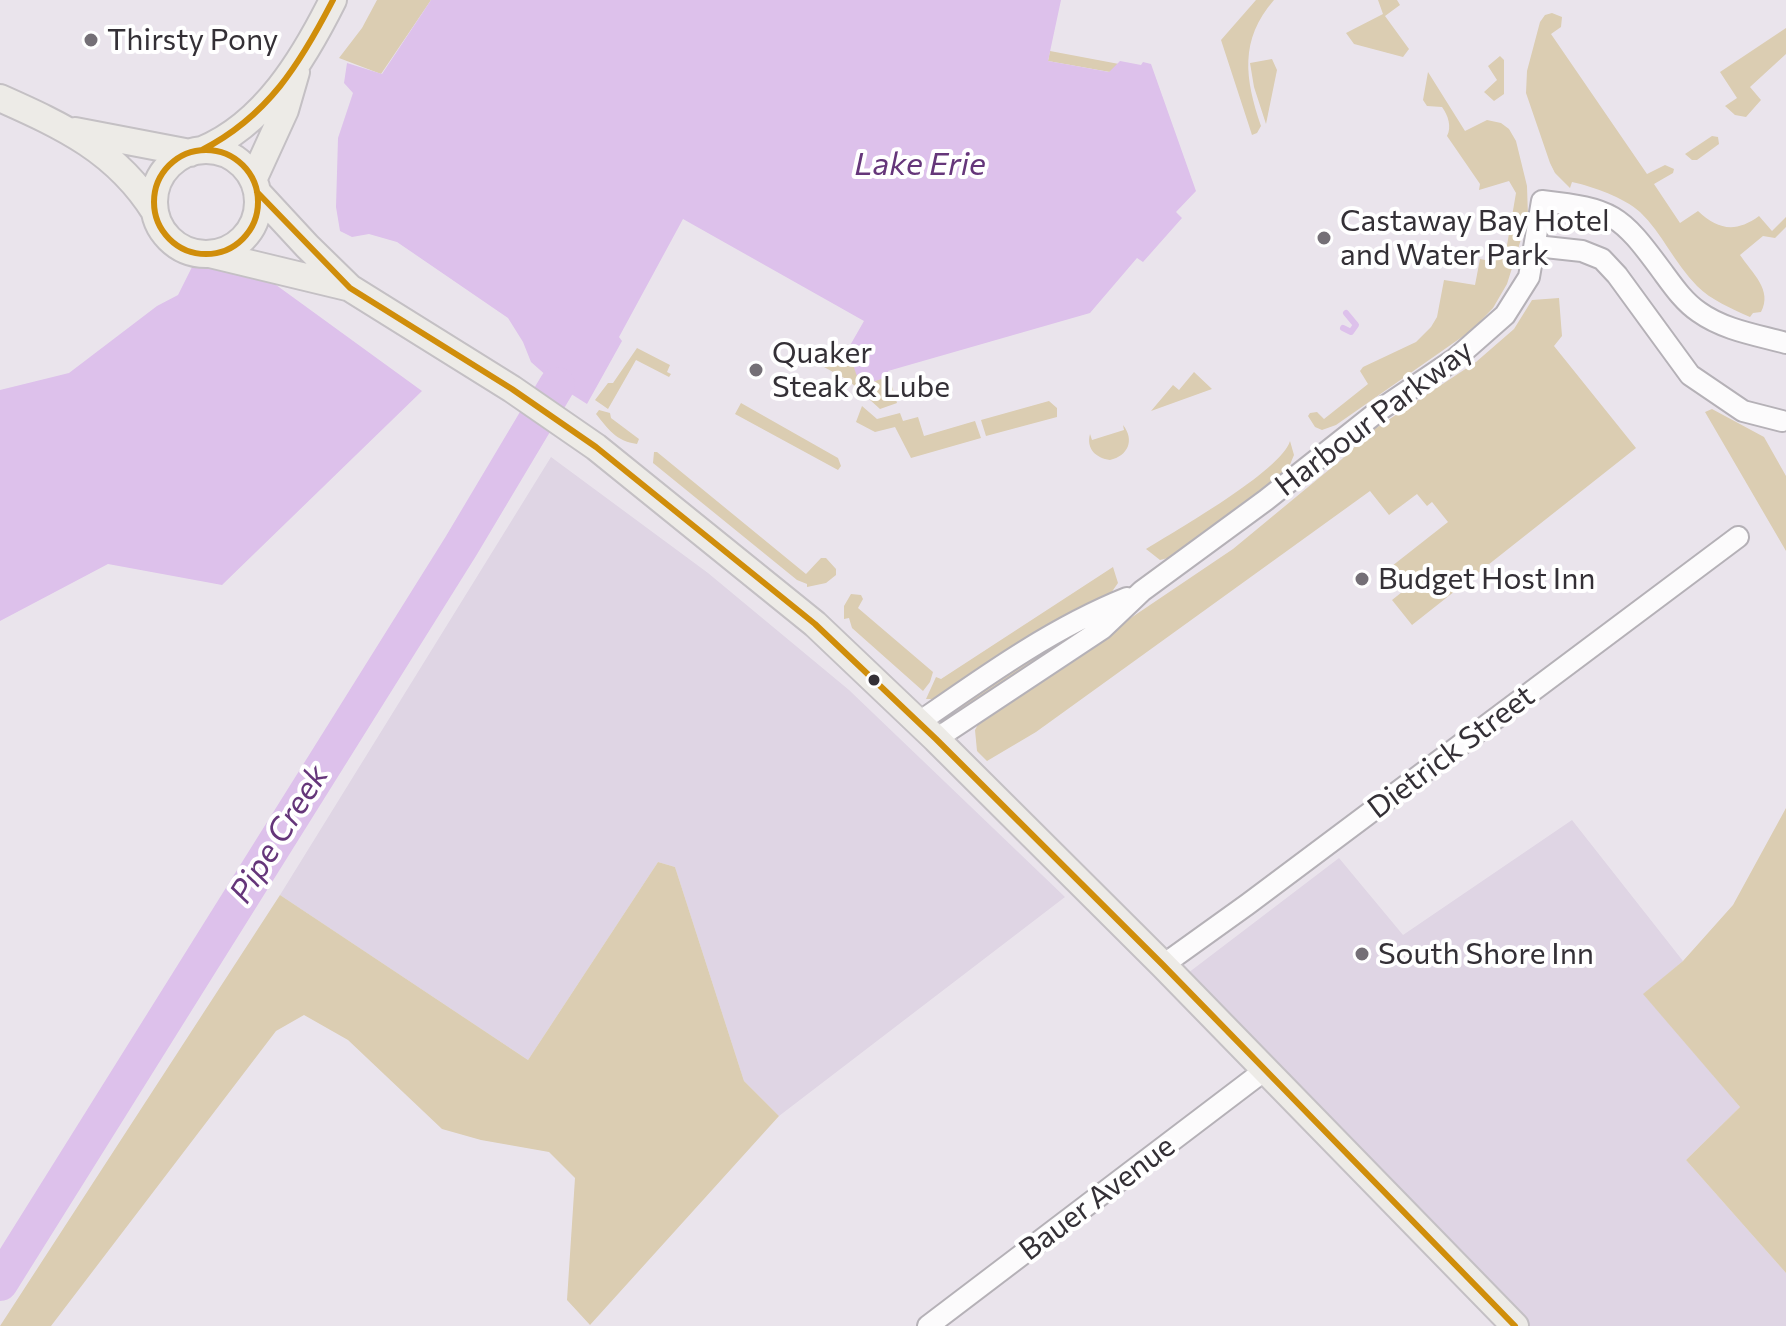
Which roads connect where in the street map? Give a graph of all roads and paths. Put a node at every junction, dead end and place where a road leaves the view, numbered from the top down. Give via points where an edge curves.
1 (333, 0) edge
2 (298, 65) junction
3 (0, 98) edge
4 (72, 131) junction
5 (196, 152) junction
6 (255, 186) junction
7 (155, 212) junction
8 (1536, 246) junction
9 (210, 254) junction
10 (350, 288) junction
11 (1786, 343) edge
12 (1785, 419) edge
13 (1738, 537) dead end
14 (927, 731) junction
15 (1163, 965) junction
16 (1265, 1070) junction
17 (928, 1326) edge
18 (1515, 1326) edge

1 - 2 main road
2 - 5 main road via 247,124
2 - 6 main road
3 - 4 main road
4 - 5 main road
4 - 7 main road via 130,176
5 - 6 main road via 215,151 238,161
5 - 7 main road via 161,176
6 - 9 main road via 256,217 244,238
6 - 10 main road
7 - 9 main road via 175,243
8 - 11 street, Harbour Parkway via 1542,201 1586,206 1622,221 1682,298 1700,313
8 - 12 street via 1602,259 1690,375 1743,411
8 - 14 street, Harbour Parkway via 1529,277 1505,315 1455,359 1142,591 1102,629
9 - 10 main road
10 - 14 main road via 596,447 815,624
13 - 15 street, Dietrick Street
14 - 15 main road
15 - 16 main road
16 - 17 street, Bauer Avenue
16 - 18 main road

